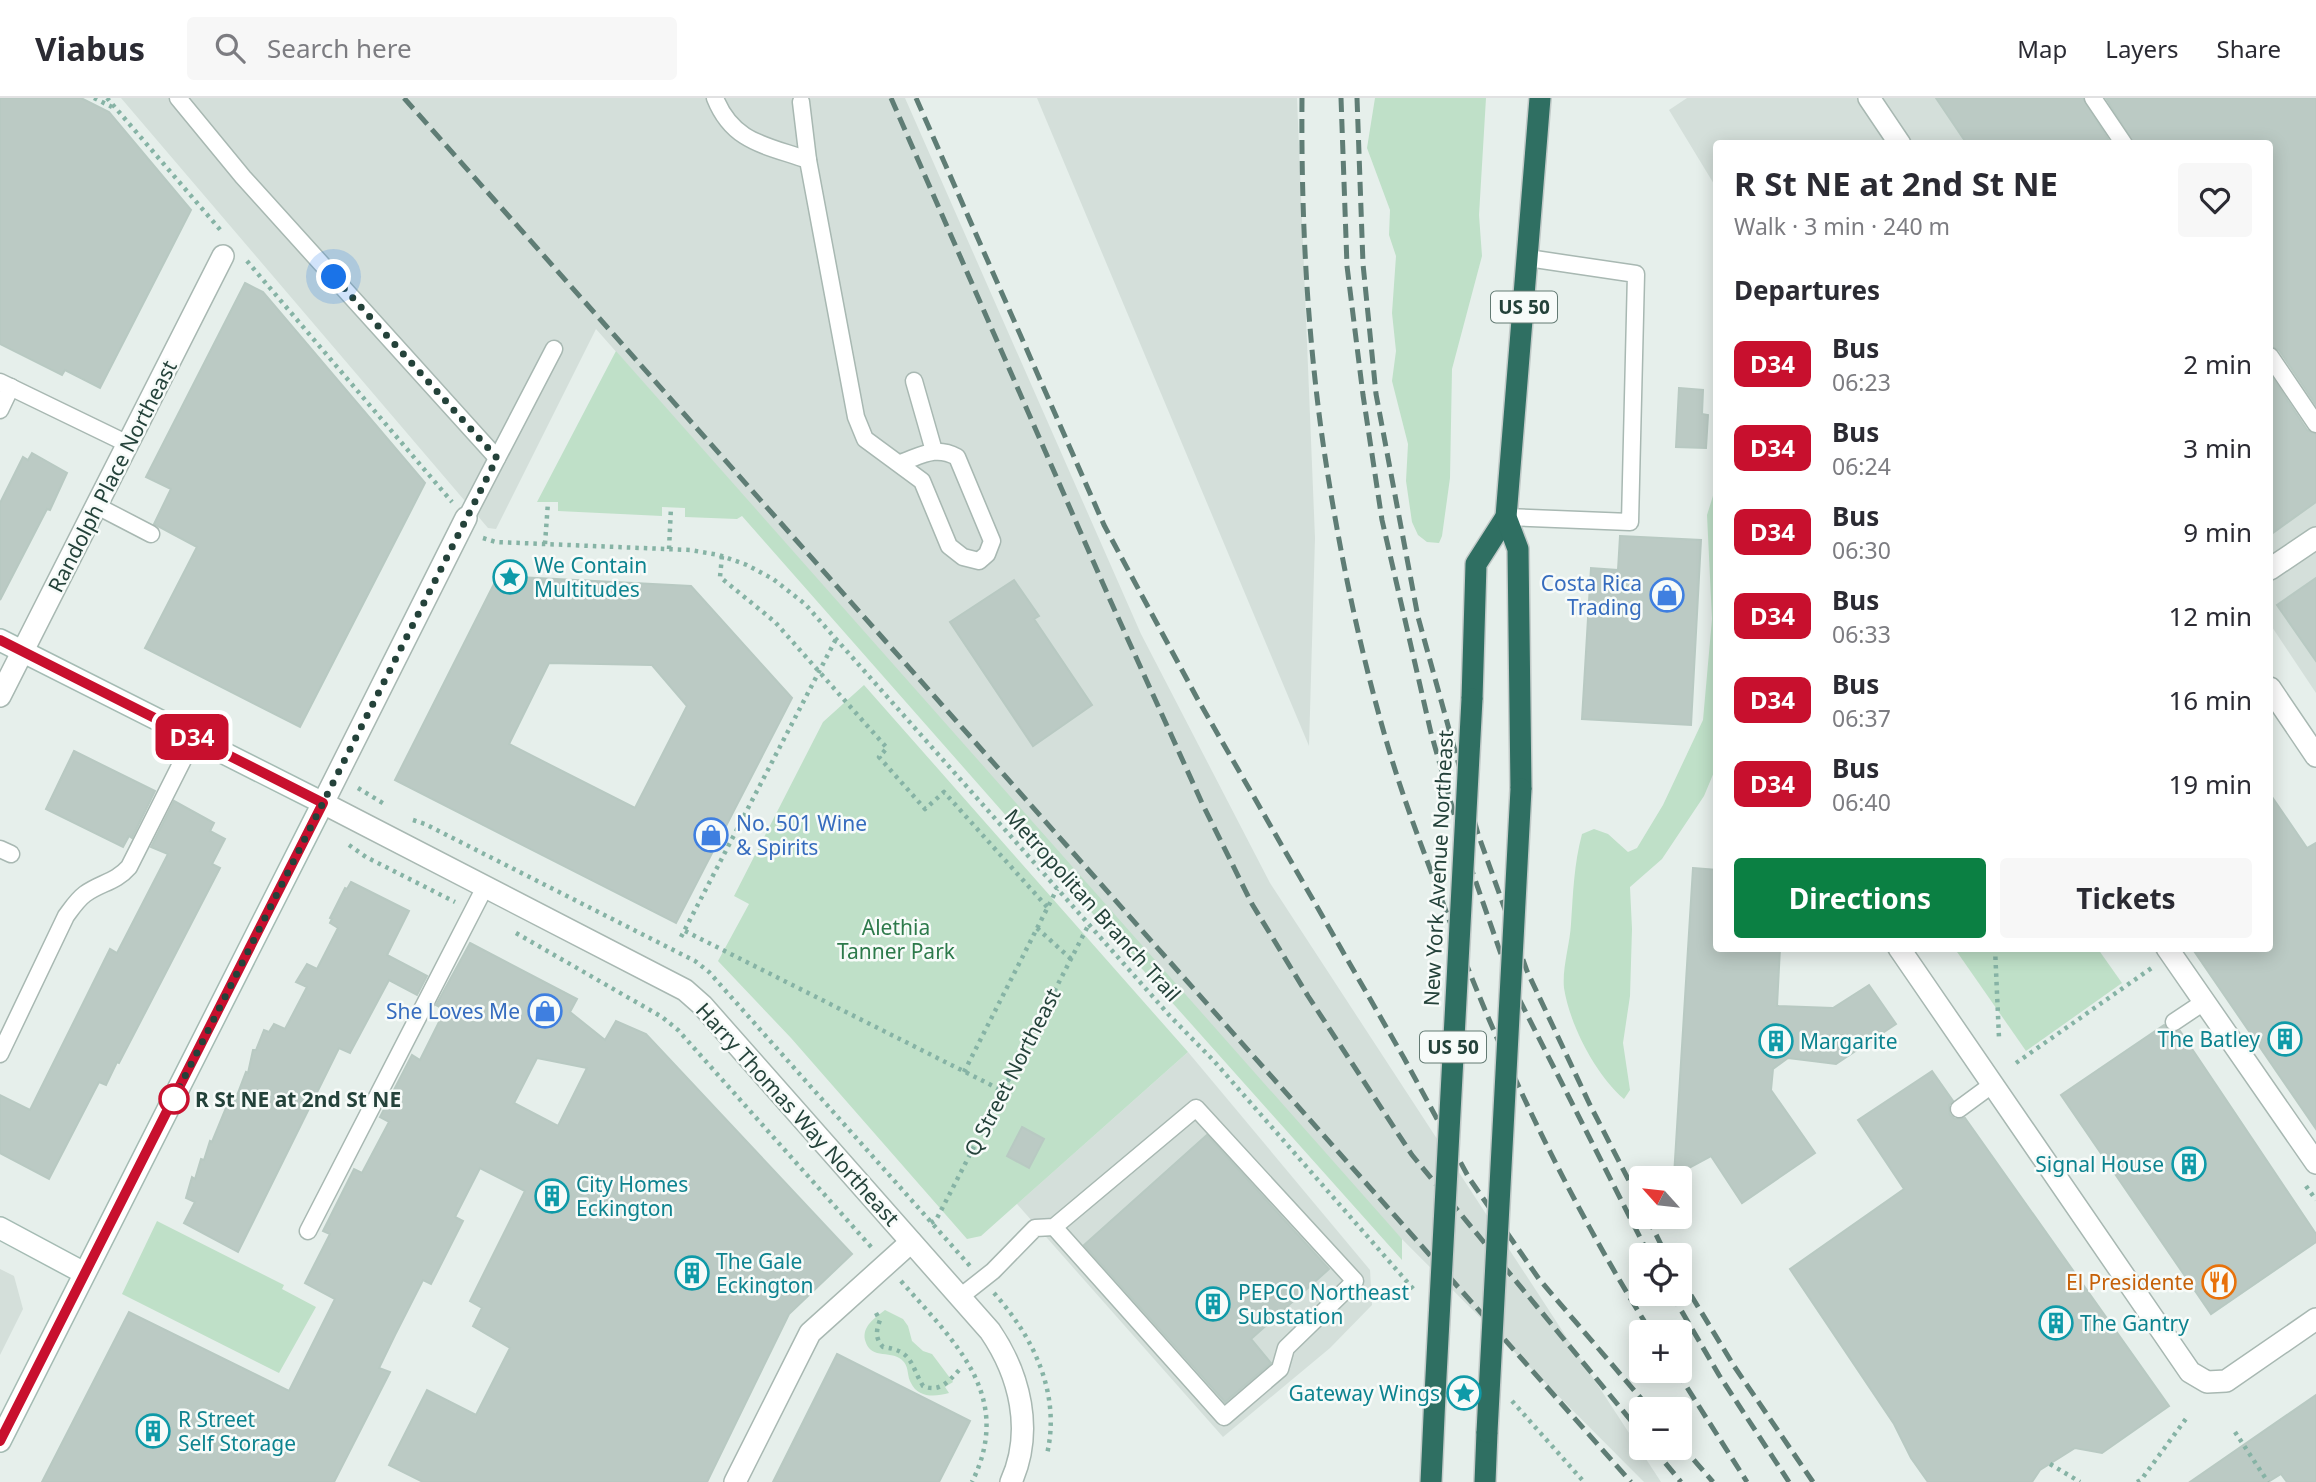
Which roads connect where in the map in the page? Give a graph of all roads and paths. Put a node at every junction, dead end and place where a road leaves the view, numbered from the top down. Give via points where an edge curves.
1 (94, 98) edge
2 (107, 98) edge
3 (178, 98) edge
4 (715, 98) edge
5 (1540, 98) edge
6 (1869, 98) edge
7 (2093, 98) edge
8 (801, 102) dead end
9 (116, 108) junction
10 (1897, 140) edge
11 (2121, 140) edge
12 (807, 160) junction
13 (227, 249) joint
14 (1528, 258) junction
15 (246, 260) dead end
16 (554, 349) dead end
17 (2273, 360) edge
18 (914, 381) dead end
19 (6, 384) edge
20 (0, 410) edge
21 (2316, 424) edge
22 (128, 443) junction
23 (934, 451) junction
24 (497, 458) junction
25 (900, 463) junction
26 (548, 502) dead end
27 (97, 506) junction
28 (671, 507) dead end
29 (460, 511) junction
30 (1506, 517) junction
31 (151, 534) dead end
32 (481, 536) dead end
33 (2316, 538) edge
34 (545, 544) junction
35 (669, 549) junction
36 (722, 556) junction
37 (2273, 567) edge
38 (836, 639) junction
39 (0, 640) edge
40 (23, 651) junction
41 (820, 672) junction
42 (2273, 692) edge
43 (0, 696) edge
44 (194, 738) junction
45 (2316, 756) edge
46 (340, 770) junction
47 (323, 803) junction
48 (388, 806) dead end
49 (344, 836) dead end
50 (485, 887) junction
51 (1057, 889) junction
52 (1048, 908) junction
53 (472, 911) junction
54 (1089, 924) junction
55 (1037, 929) junction
56 (685, 931) junction
57 (514, 932) dead end
58 (681, 937) dead end
59 (1902, 952) edge
60 (1995, 952) edge
61 (2169, 952) edge
62 (1071, 959) junction
63 (2204, 1002) junction
64 (2174, 1022) dead end
65 (1999, 1038) dead end
66 (0, 1054) edge
67 (2016, 1063) dead end
68 (964, 1072) junction
69 (1993, 1084) junction
70 (1003, 1091) junction
71 (1959, 1109) dead end
72 (2316, 1163) edge
73 (936, 1220) dead end
74 (1054, 1227) junction
75 (0, 1228) edge
76 (308, 1231) dead end
77 (911, 1242) junction
78 (886, 1264) junction
79 (84, 1273) junction
80 (1417, 1293) dead end
81 (960, 1297) junction
82 (876, 1313) dead end
83 (2316, 1319) edge
84 (960, 1369) dead end
85 (1509, 1398) dead end
86 (2188, 1416) dead end
87 (2235, 1432) dead end
88 (0, 1441) edge
89 (2050, 1464) dead end
90 (735, 1482) edge
91 (972, 1482) edge
92 (1011, 1482) edge
93 (1431, 1482) edge
94 (1485, 1482) edge
95 (1584, 1482) edge
96 (2080, 1482) edge
97 (2137, 1482) edge
98 (2267, 1482) edge

1 - 9 path
2 - 9 path
3 - 24 lane via 243,177
4 - 12 lane via 738,134
5 - 14 highway, New York Avenue Northeast / US 50
6 - 10 street
7 - 11 lane
8 - 12 lane
9 - 13 path
12 - 25 lane via 856,417 865,439
13 - 22 street, Randolph Place Northeast
14 - 30 highway, New York Avenue Northeast / US 50
14 - 30 lane via 1636,274 1630,522
15 - 29 path
16 - 24 lane
17 - 21 lane
18 - 23 lane
19 - 20 lane
19 - 22 lane
22 - 27 street, Randolph Place Northeast
23 - 25 lane
23 - 25 lane via 957,457 992,541 979,561 963,557 949,545 922,481
24 - 29 lane
26 - 34 path
27 - 31 lane
27 - 40 street, Randolph Place Northeast
28 - 35 path
29 - 46 street
30 - 93 highway, New York Avenue Northeast / US 50, bridge via 1476,564
30 - 94 highway, New York Avenue Northeast / US 50, bridge via 1518,549 1521,789
32 - 34 path, Metropolitan Branch Trail via 490,541
33 - 37 street
34 - 35 path, Metropolitan Branch Trail
35 - 36 path, Metropolitan Branch Trail
36 - 38 path, Metropolitan Branch Trail via 785,586
36 - 41 path via 720,577 775,622
38 - 41 path
38 - 51 path, Metropolitan Branch Trail
39 - 40 street, Harry Thomas Way Northeast
40 - 43 street, Randolph Place Northeast
40 - 44 street, Harry Thomas Way Northeast
41 - 52 path via 887,748 879,757 925,809 944,792
41 - 56 path
42 - 45 street
44 - 47 street, Harry Thomas Way Northeast
44 - 66 lane via 129,867 114,881 87,892 66,916
46 - 47 street
46 - 48 path via 362,792
47 - 50 street, Harry Thomas Way Northeast
47 - 79 street
49 - 53 path via 351,848 366,857
50 - 53 lane
50 - 77 street, Harry Thomas Way Northeast via 685,990
51 - 52 path
51 - 54 path, Metropolitan Branch Trail
52 - 55 path
53 - 76 lane
54 - 62 path, Q Street Northeast
54 - 80 path, Metropolitan Branch Trail
55 - 62 path
55 - 68 path
56 - 58 path
56 - 68 path
57 - 78 path via 678,1030
59 - 69 street
60 - 65 path
61 - 63 street
61 - 67 path
62 - 70 path, Q Street Northeast
63 - 64 lane
63 - 72 street
68 - 70 path
69 - 71 lane
69 - 83 street via 2195,1377 2226,1381
70 - 73 path, Q Street Northeast
74 - 74 lane via 1196,1108 1354,1281 1286,1348 1280,1369 1224,1417
74 - 81 lane via 1035,1228 993,1272
75 - 79 street
77 - 78 street
77 - 81 street, Harry Thomas Way Northeast
78 - 90 street via 810,1333
78 - 91 path via 978,1379 986,1438
79 - 88 street
81 - 92 street, Harry Thomas Way Northeast via 1002,1349 1018,1390 1022,1434
82 - 84 path via 880,1320 877,1340 910,1358 923,1386 942,1387
85 - 95 path
86 - 97 path
87 - 98 path
89 - 96 path

